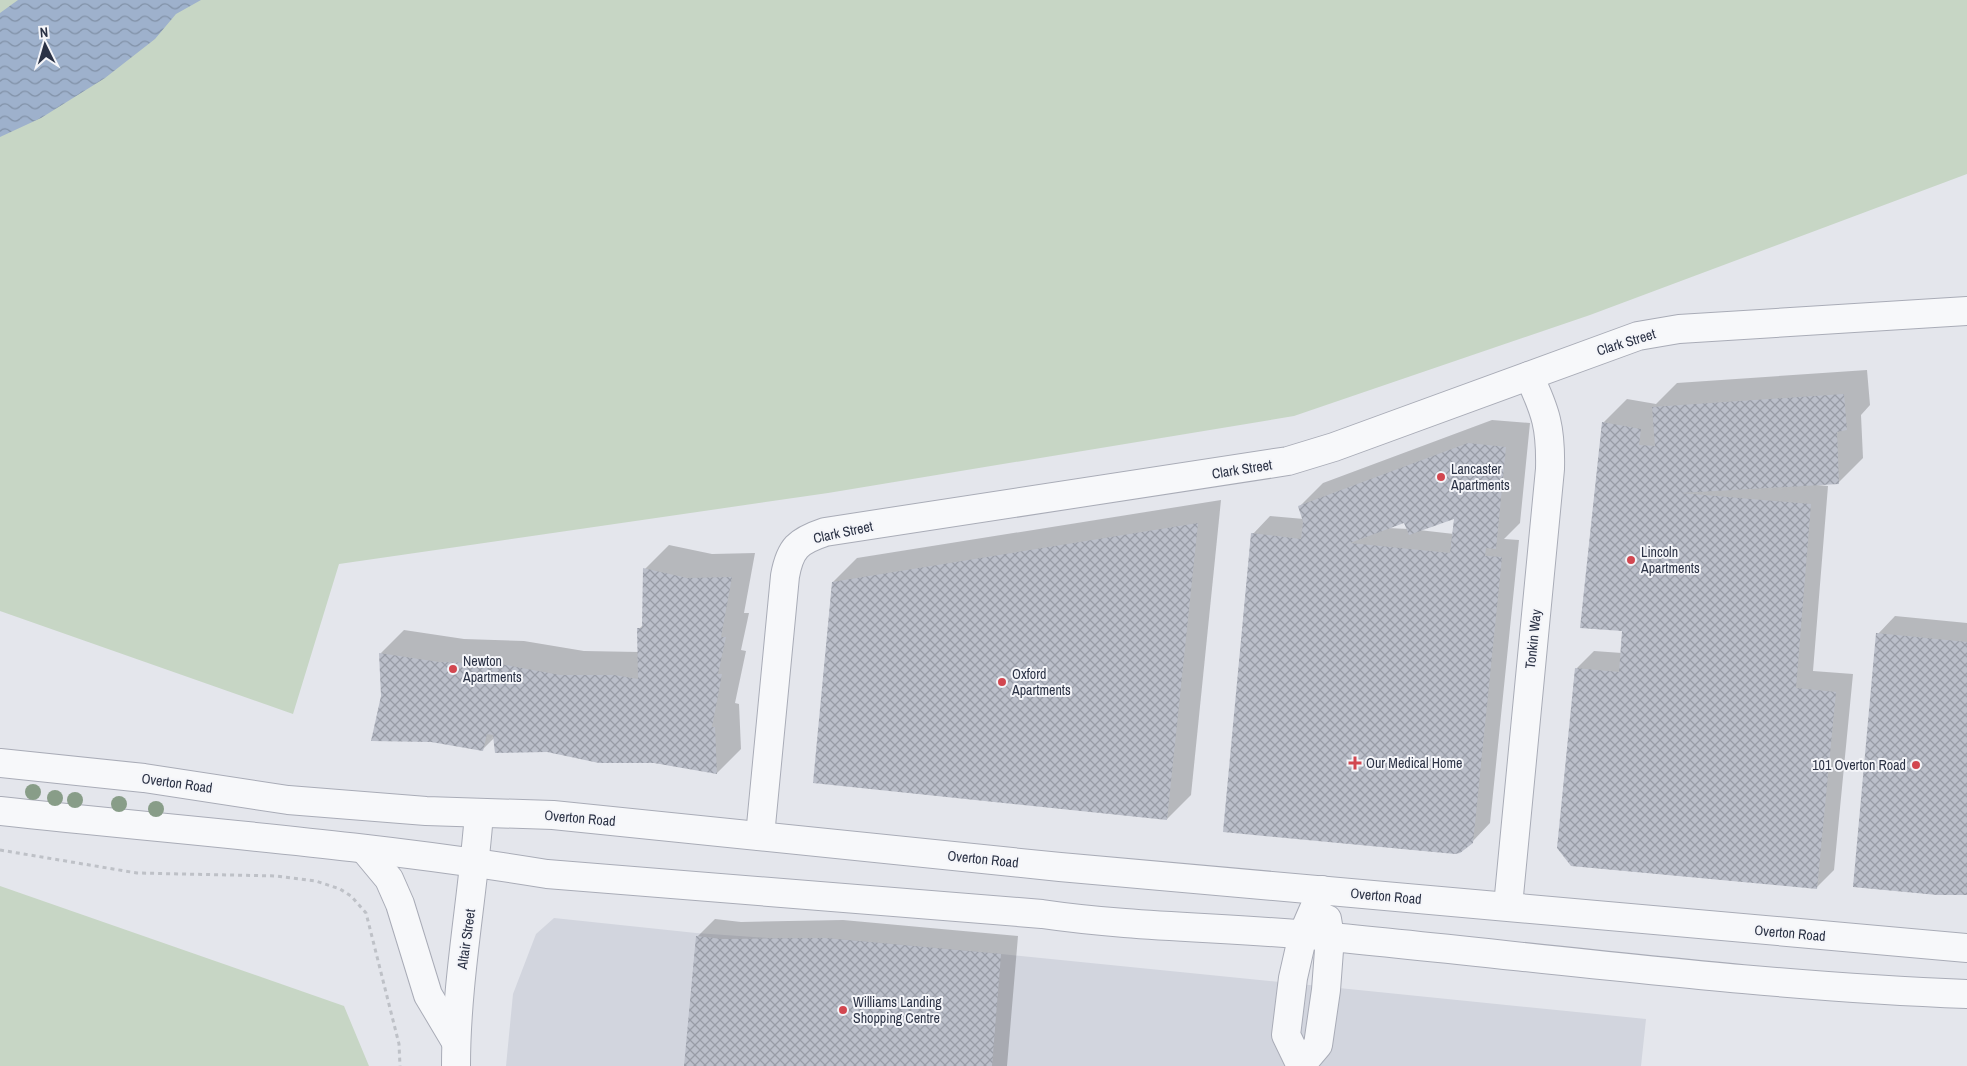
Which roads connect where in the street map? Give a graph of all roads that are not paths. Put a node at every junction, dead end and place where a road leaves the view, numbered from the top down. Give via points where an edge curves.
1 (1967, 311) edge
2 (1529, 376) junction
3 (0, 762) edge
4 (0, 811) edge
5 (478, 813) junction
6 (760, 836) junction
7 (364, 849) junction
8 (476, 862) junction
9 (1322, 890) junction
10 (1508, 906) junction
11 (1316, 936) junction
12 (1967, 948) edge
13 (1967, 994) edge
14 (456, 1054) edge
15 (1301, 1065) edge

1 - 2 street, Clark Street via 1656,332
2 - 6 street, Clark Street via 1334,448 1288,461 825,532 810,537 800,543 790,556 785,576
2 - 10 street, Tonkin Way via 1543,406 1551,448
3 - 5 street, Overton Road via 144,778 288,800
4 - 7 street
5 - 6 street, Overton Road via 553,815
5 - 8 street, Altair Street
6 - 9 street, Overton Road
7 - 8 street
7 - 14 street via 388,879 400,904 428,995
8 - 11 street via 566,876 1042,914 1091,921
8 - 14 street, Altair Street via 458,999
9 - 10 street, Overton Road
9 - 11 street
10 - 12 street, Overton Road
11 - 13 street via 1576,963 1892,991
11 - 15 street via 1326,990 1318,1045

